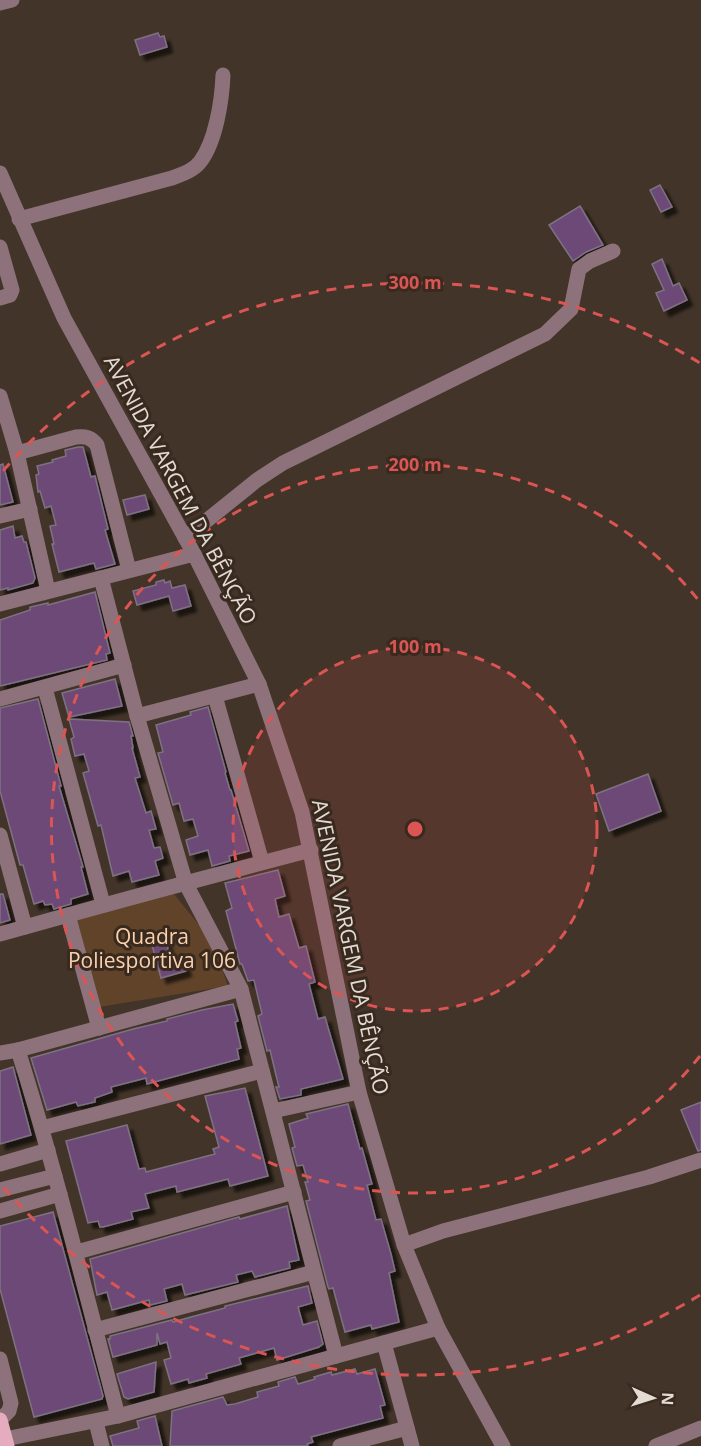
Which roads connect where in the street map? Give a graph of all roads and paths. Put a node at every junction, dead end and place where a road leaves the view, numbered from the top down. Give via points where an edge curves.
1 (12, 0) edge
2 (0, 3) edge
3 (223, 75) dead end
4 (0, 173) edge
5 (19, 219) junction
6 (0, 247) edge
7 (613, 251) dead end
8 (0, 298) edge
9 (0, 396) edge
10 (17, 453) junction
11 (30, 509) junction
12 (0, 516) edge
13 (185, 538) junction
14 (194, 554) junction
15 (129, 570) junction
16 (101, 578) junction
17 (48, 591) junction
18 (0, 604) edge
19 (124, 665) junction
20 (259, 684) junction
21 (45, 688) junction
22 (215, 696) junction
23 (0, 699) edge
24 (137, 716) junction
25 (0, 835) edge
26 (311, 850) junction
27 (262, 862) junction
28 (186, 884) junction
29 (103, 904) junction
30 (68, 915) junction
31 (25, 927) junction
32 (0, 934) edge
33 (241, 989) junction
34 (99, 1028) junction
35 (18, 1050) junction
36 (0, 1053) edge
37 (262, 1071) junction
38 (359, 1092) junction
39 (273, 1111) junction
40 (42, 1128) junction
41 (48, 1150) junction
42 (701, 1160) edge
43 (0, 1164) edge
44 (55, 1176) junction
45 (0, 1190) edge
46 (294, 1192) junction
47 (60, 1194) junction
48 (0, 1211) edge
49 (404, 1245) junction
50 (77, 1252) junction
51 (314, 1272) junction
52 (438, 1328) junction
53 (95, 1330) junction
54 (384, 1343) junction
55 (336, 1356) junction
56 (0, 1359) edge
57 (118, 1416) junction
58 (0, 1420) edge
59 (96, 1422) junction
60 (407, 1428) junction
61 (701, 1428) edge
62 (6, 1443) edge
63 (102, 1446) edge
64 (340, 1446) edge
65 (412, 1446) edge
66 (503, 1446) edge
67 (656, 1446) edge

1 - 2 street
3 - 5 street via 216,125 200,162 188,172
4 - 5 street, AVENIDA VARGEM DA BÊNÇÃO
5 - 13 street, AVENIDA VARGEM DA BÊNÇÃO via 64,318
6 - 8 street via 12,290 10,295
7 - 13 street via 579,269 571,309 545,334 283,463
9 - 10 street
10 - 11 street
10 - 15 street via 84,436 97,444
11 - 12 street
11 - 17 street
13 - 14 street, AVENIDA VARGEM DA BÊNÇÃO
14 - 15 street
14 - 20 street, AVENIDA VARGEM DA BÊNÇÃO
15 - 16 street
16 - 17 street
16 - 19 street
17 - 18 street
19 - 21 street
19 - 24 street
20 - 22 street
20 - 26 street, AVENIDA VARGEM DA BÊNÇÃO
21 - 23 street
21 - 29 street
22 - 24 street
22 - 27 street
24 - 28 street
25 - 31 street
26 - 27 street
26 - 38 street, AVENIDA VARGEM DA BÊNÇÃO
27 - 28 street
28 - 29 street
28 - 33 street
29 - 30 street
30 - 31 street
30 - 34 street
31 - 32 street
33 - 34 street
33 - 37 street
34 - 35 street
35 - 36 street
35 - 40 street
37 - 39 street
37 - 40 street
38 - 39 street
38 - 49 street, AVENIDA VARGEM DA BÊNÇÃO
39 - 46 street
40 - 41 street
41 - 43 street
41 - 44 street
42 - 49 street via 443,1230
44 - 45 street
44 - 47 street
46 - 50 street
46 - 51 street
47 - 48 street
47 - 50 street
49 - 52 street, AVENIDA VARGEM DA BÊNÇÃO
50 - 53 street
51 - 53 street
51 - 55 street
52 - 54 street
52 - 66 street, AVENIDA VARGEM DA BÊNÇÃO
53 - 57 street
54 - 55 street
54 - 60 street
55 - 57 street
56 - 58 street via 11,1403
57 - 59 street
58 - 62 main road
59 - 62 street
59 - 63 street
60 - 64 street
60 - 65 street
61 - 67 street

